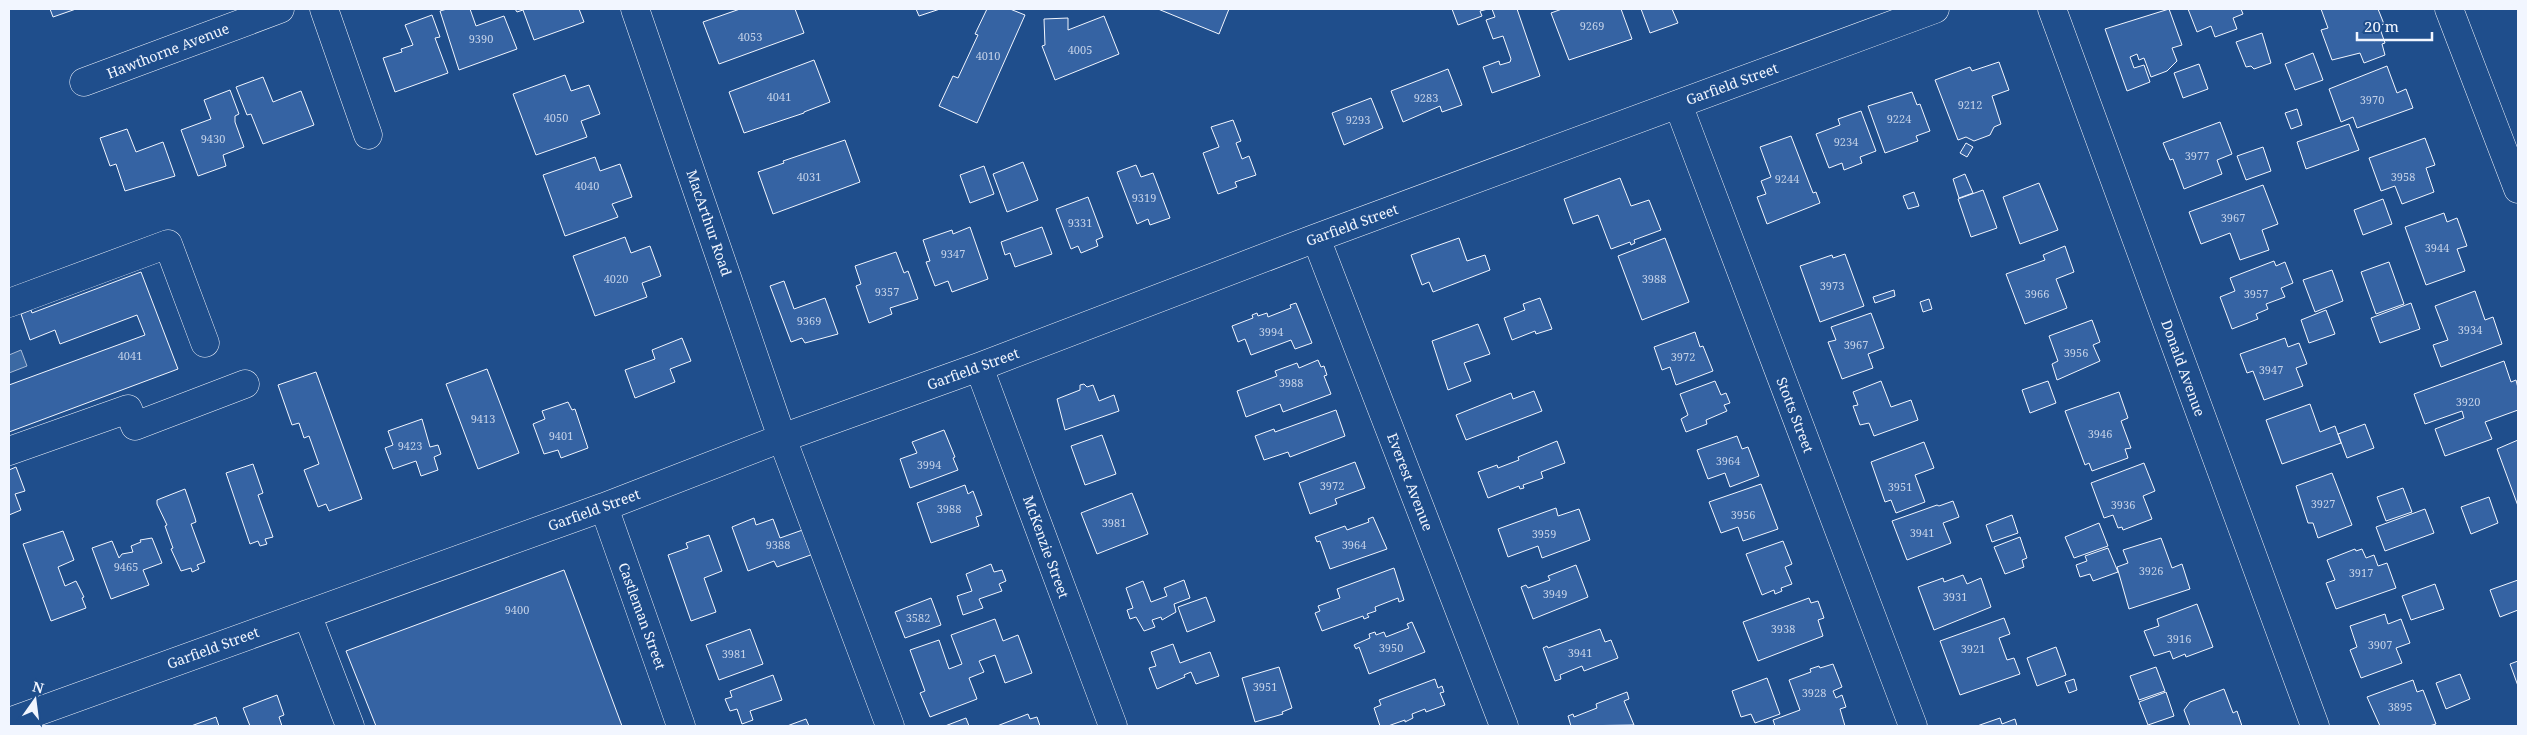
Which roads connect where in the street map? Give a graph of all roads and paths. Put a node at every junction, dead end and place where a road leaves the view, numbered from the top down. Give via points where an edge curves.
1 (280, 9) edge
2 (324, 9) edge
3 (635, 9) edge
4 (1935, 9) edge
5 (2052, 9) edge
6 (2450, 9) edge
7 (84, 82) dead end
8 (1678, 104) junction
9 (368, 135) dead end
10 (2518, 189) edge
11 (1316, 238) junction
12 (9, 303) edge
13 (205, 344) dead end
14 (979, 367) junction
15 (246, 384) dead end
16 (782, 438) junction
17 (9, 451) edge
18 (604, 507) junction
19 (307, 614) junction
20 (43, 718) edge
21 (9, 722) edge
22 (350, 726) edge
23 (681, 726) edge
24 (890, 726) edge
25 (1113, 726) edge
26 (1504, 726) edge
27 (1913, 726) edge
28 (2315, 726) edge

1 - 7 street, Hawthorne Avenue
2 - 9 street
3 - 16 street, MacArthur Road
4 - 8 street, Garfield Street
5 - 28 street, Donald Avenue
6 - 10 street
8 - 11 street, Garfield Street
8 - 27 street, Stotts Street
11 - 14 street, Garfield Street
11 - 26 street, Everest Avenue
12 - 13 street via 168,244
14 - 16 street, Garfield Street
14 - 25 street, McKenzie Street
15 - 17 street via 135,426 128,408
16 - 18 street, Garfield Street
16 - 24 street, MacArthur Road
18 - 19 street, Garfield Street
18 - 23 street, Castleman Street
19 - 20 street, Garfield Street
19 - 22 street
20 - 21 street, Garfield Street

